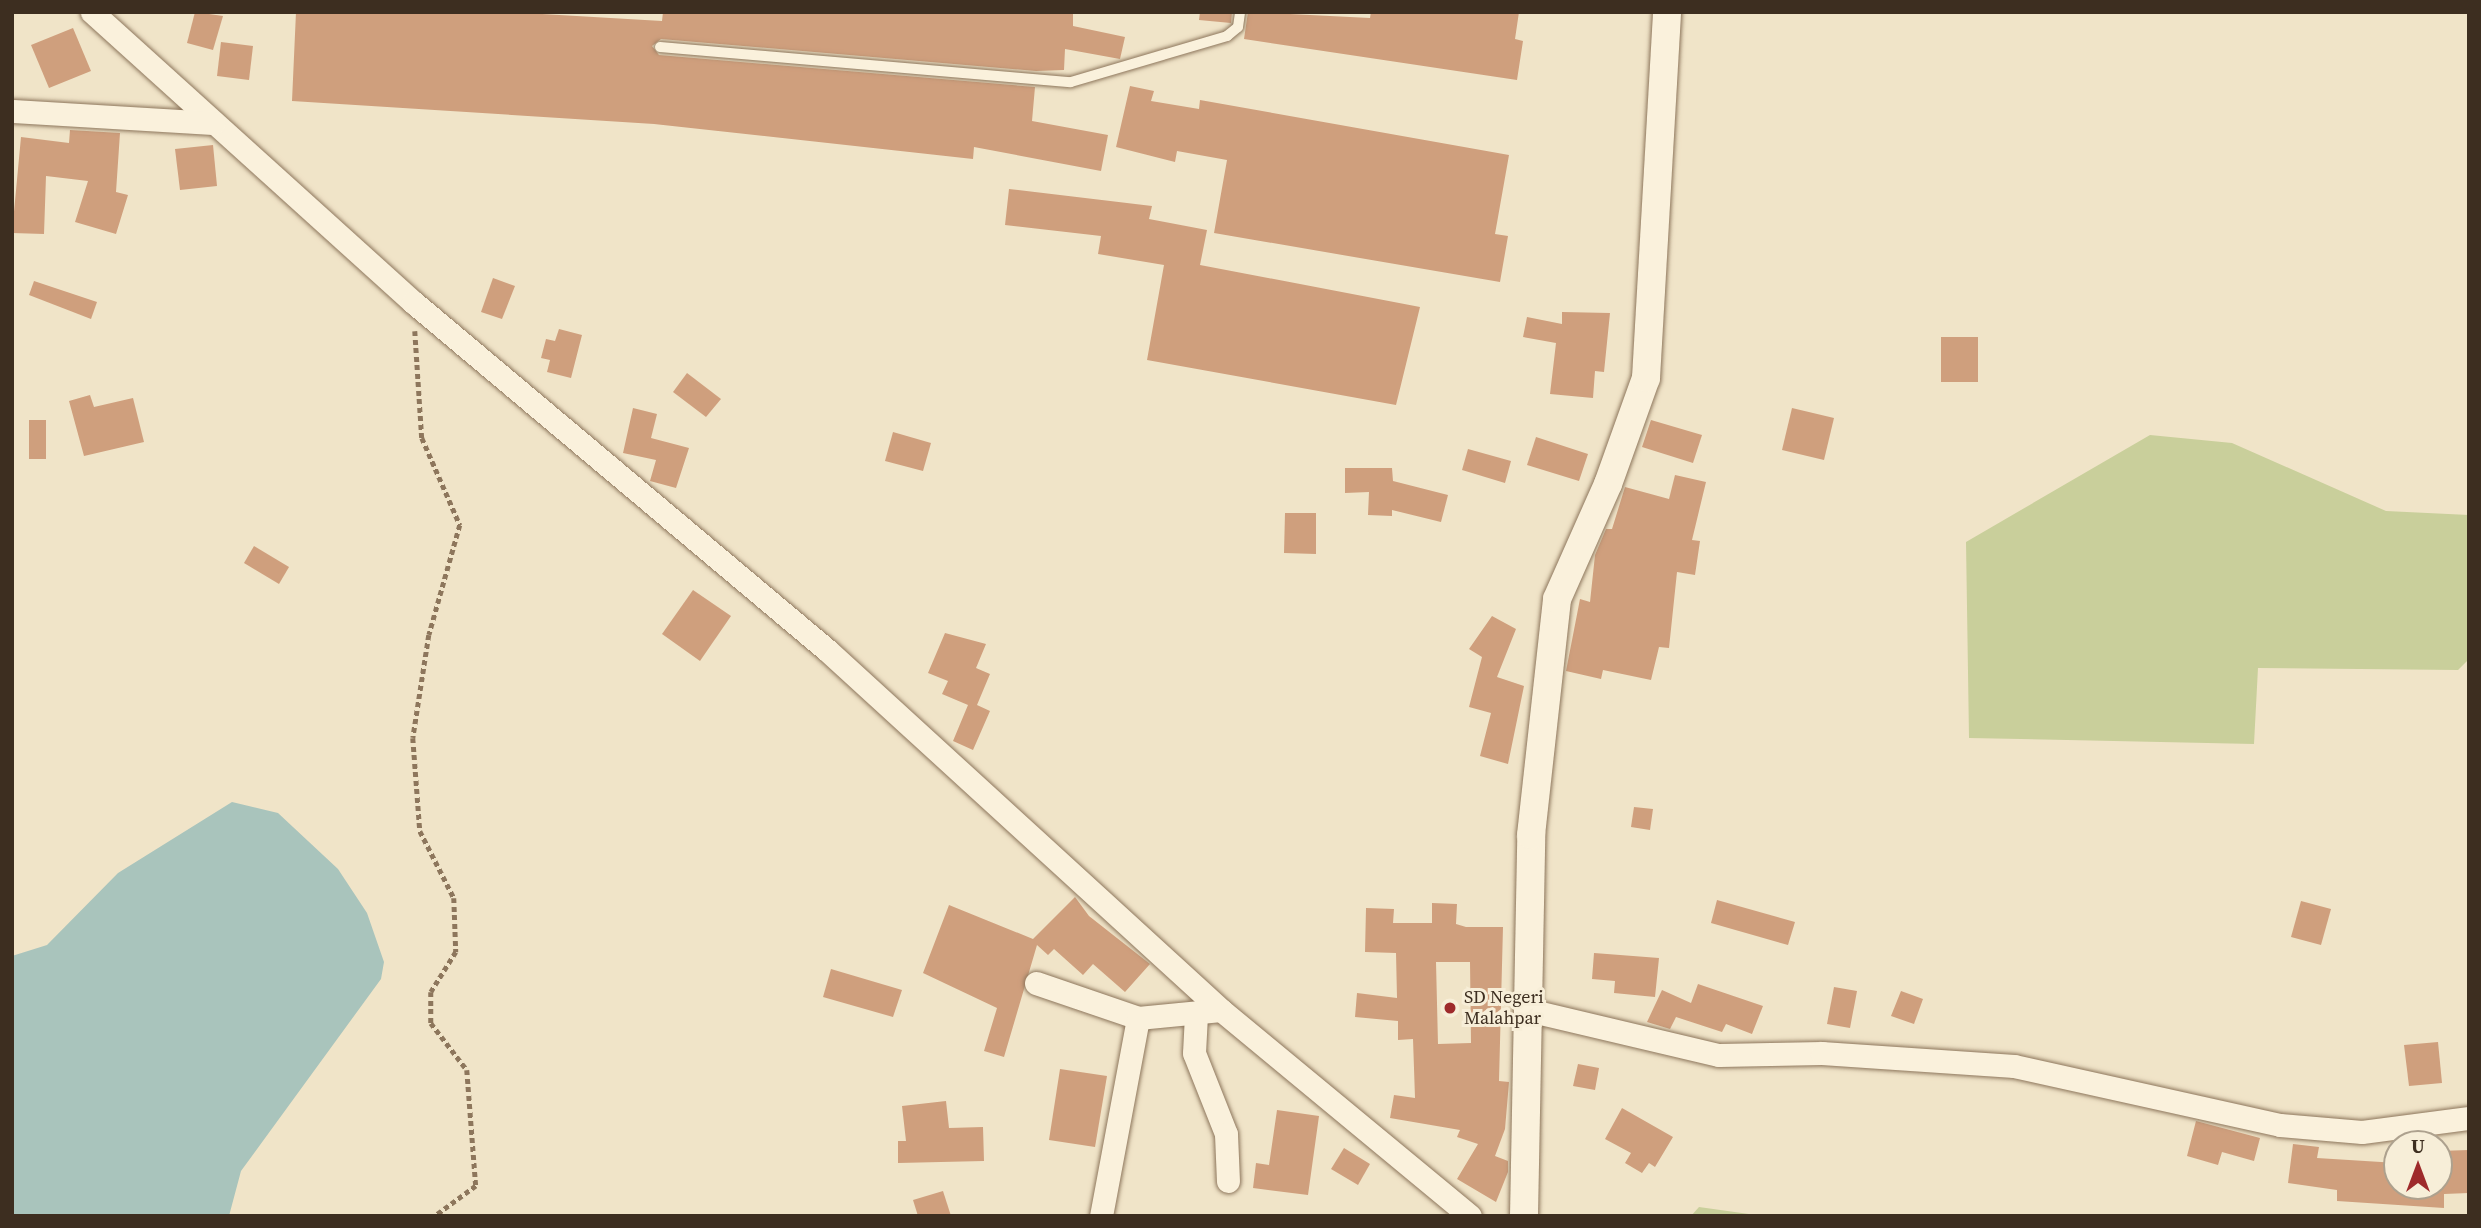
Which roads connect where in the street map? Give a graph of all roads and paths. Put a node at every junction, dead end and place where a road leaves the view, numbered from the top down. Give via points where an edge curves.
1 (92, 12) edge
2 (1240, 12) edge
3 (1667, 12) edge
4 (660, 47) dead end
5 (12, 111) edge
6 (214, 123) junction
7 (413, 302) junction
8 (1036, 983) dead end
9 (1221, 1010) junction
10 (1528, 1010) junction
11 (1196, 1015) junction
12 (1138, 1018) junction
13 (2469, 1118) edge
14 (1228, 1181) dead end
15 (435, 1216) edge
16 (1101, 1216) edge
17 (1470, 1216) edge
18 (1524, 1216) edge

1 - 6 street
2 - 4 lane via 1238,27 1227,36 1072,82
3 - 10 street via 1646,378 1608,484 1557,598 1531,835
5 - 6 street
6 - 7 street
7 - 9 street via 809,635
7 - 15 path via 422,438 460,525 429,635 413,738 420,831 454,898 456,952 431,992 431,1023 467,1070 476,1186
8 - 12 street
9 - 11 street
9 - 17 street
10 - 13 street via 1719,1055 1822,1053 2014,1066 2280,1125 2362,1132
10 - 18 street
11 - 12 street
11 - 14 street via 1194,1053 1226,1134
12 - 16 street

